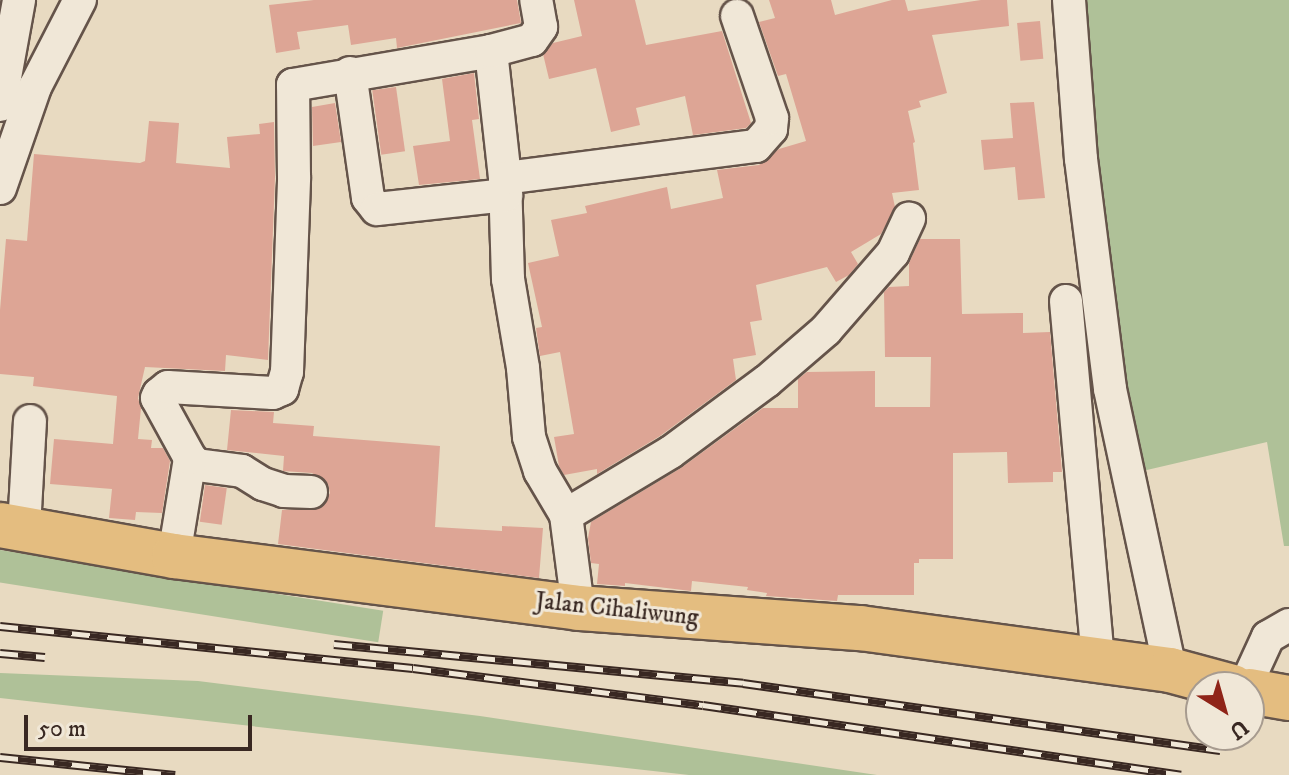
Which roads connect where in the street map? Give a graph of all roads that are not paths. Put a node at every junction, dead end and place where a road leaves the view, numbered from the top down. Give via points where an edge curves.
1 (19, 0) edge
2 (80, 0) edge
3 (536, 0) edge
4 (1069, 0) edge
5 (737, 16) dead end
6 (491, 51) junction
7 (350, 73) junction
8 (0, 105) edge
9 (506, 186) junction
10 (0, 188) edge
11 (909, 219) dead end
12 (1066, 301) dead end
13 (30, 421) dead end
14 (190, 458) junction
15 (311, 492) dead end
16 (566, 515) junction
17 (12, 527) edge
18 (174, 556) junction
19 (578, 608) junction
20 (1289, 625) edge
21 (1098, 663) junction
22 (1170, 670) junction
23 (1254, 671) edge
24 (1185, 674) edge
25 (1265, 693) edge
26 (1289, 698) edge

1 - 8 street
2 - 10 street via 35,87
3 - 6 street via 541,27 535,37
4 - 22 street via 1081,159 1110,389
5 - 9 street via 773,123 756,146
6 - 7 street
6 - 9 street
7 - 9 street via 368,198 377,209
7 - 14 street via 293,85 287,372 282,389 164,389 157,398
9 - 16 street via 508,279 529,437 540,471
11 - 16 street via 893,253 861,294 791,361 671,452
12 - 21 street
13 - 17 street
14 - 15 street via 197,465 242,471 284,491
14 - 18 street
16 - 19 street
17 - 18 highway, Jalan Cihaliwung
18 - 19 highway, Jalan Cihaliwung
19 - 21 highway, Jalan Cihaliwung via 860,628
20 - 23 street via 1268,637
21 - 22 highway, Jalan Cihaliwung
22 - 24 highway, Jalan Cihaliwung
25 - 26 highway

